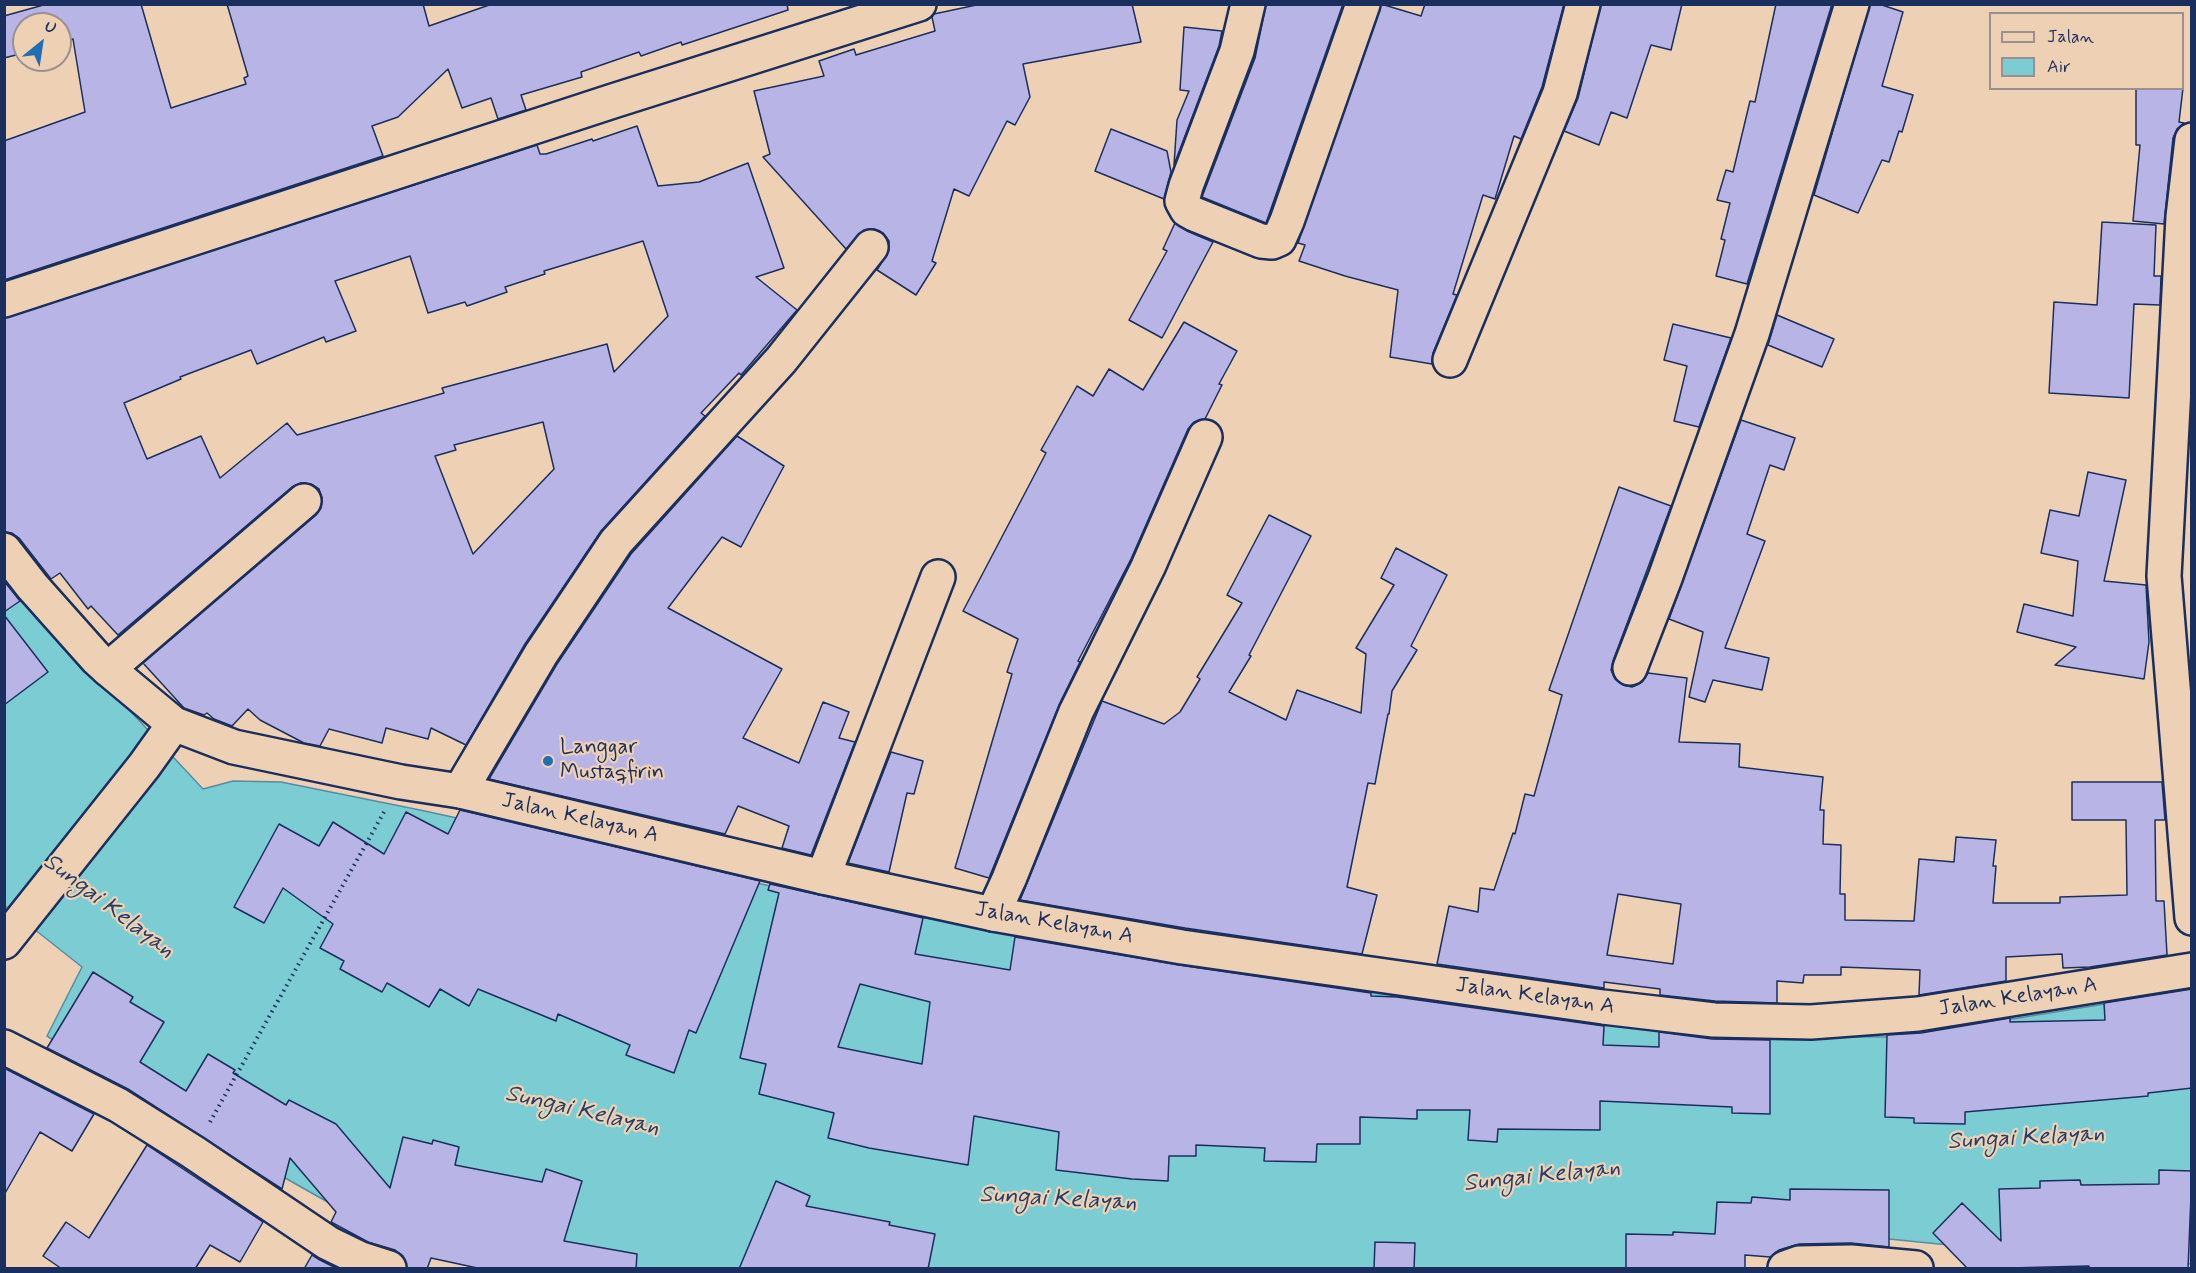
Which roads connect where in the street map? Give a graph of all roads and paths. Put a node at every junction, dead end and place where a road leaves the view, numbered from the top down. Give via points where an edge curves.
1 (919, 4) edge
2 (1248, 4) edge
3 (1363, 4) edge
4 (1583, 4) edge
5 (1852, 4) edge
6 (2192, 140) edge
7 (871, 247) dead end
8 (4, 300) edge
9 (1450, 360) dead end
10 (1205, 437) dead end
11 (304, 501) dead end
12 (4, 550) edge
13 (938, 577) dead end
14 (1630, 668) dead end
15 (108, 669) junction
16 (174, 724) junction
17 (398, 789) junction
18 (460, 791) junction
19 (823, 877) junction
20 (993, 914) junction
21 (2192, 918) edge
22 (4, 942) edge
23 (2192, 970) edge
24 (4, 1047) edge
25 (198, 1143) junction
26 (389, 1269) edge
27 (1785, 1269) edge
28 (1916, 1269) edge

1 - 8 street
2 - 3 street via 1237,51 1182,201 1194,214 1272,242 1279,239 1287,221
4 - 9 street via 1560,93
5 - 14 street via 1752,334
6 - 21 street via 2183,217 2164,576
7 - 18 street via 781,360 611,548 541,654
10 - 20 street via 1148,567 1076,712
11 - 15 street
12 - 15 street, Jalan Kelayan A
13 - 19 street
15 - 16 street, Jalan Kelayan A
16 - 17 street, Jalan Kelayan A via 234,747
16 - 22 street
17 - 18 street, Jalan Kelayan A
17 - 25 path
18 - 19 street, Jalan Kelayan A
19 - 20 street, Jalan Kelayan A
20 - 23 street, Jalan Kelayan A via 1205,950 1714,1020 1811,1022 1918,1014
24 - 25 street
25 - 26 street via 328,1243
27 - 28 street via 1799,1263 1851,1262

